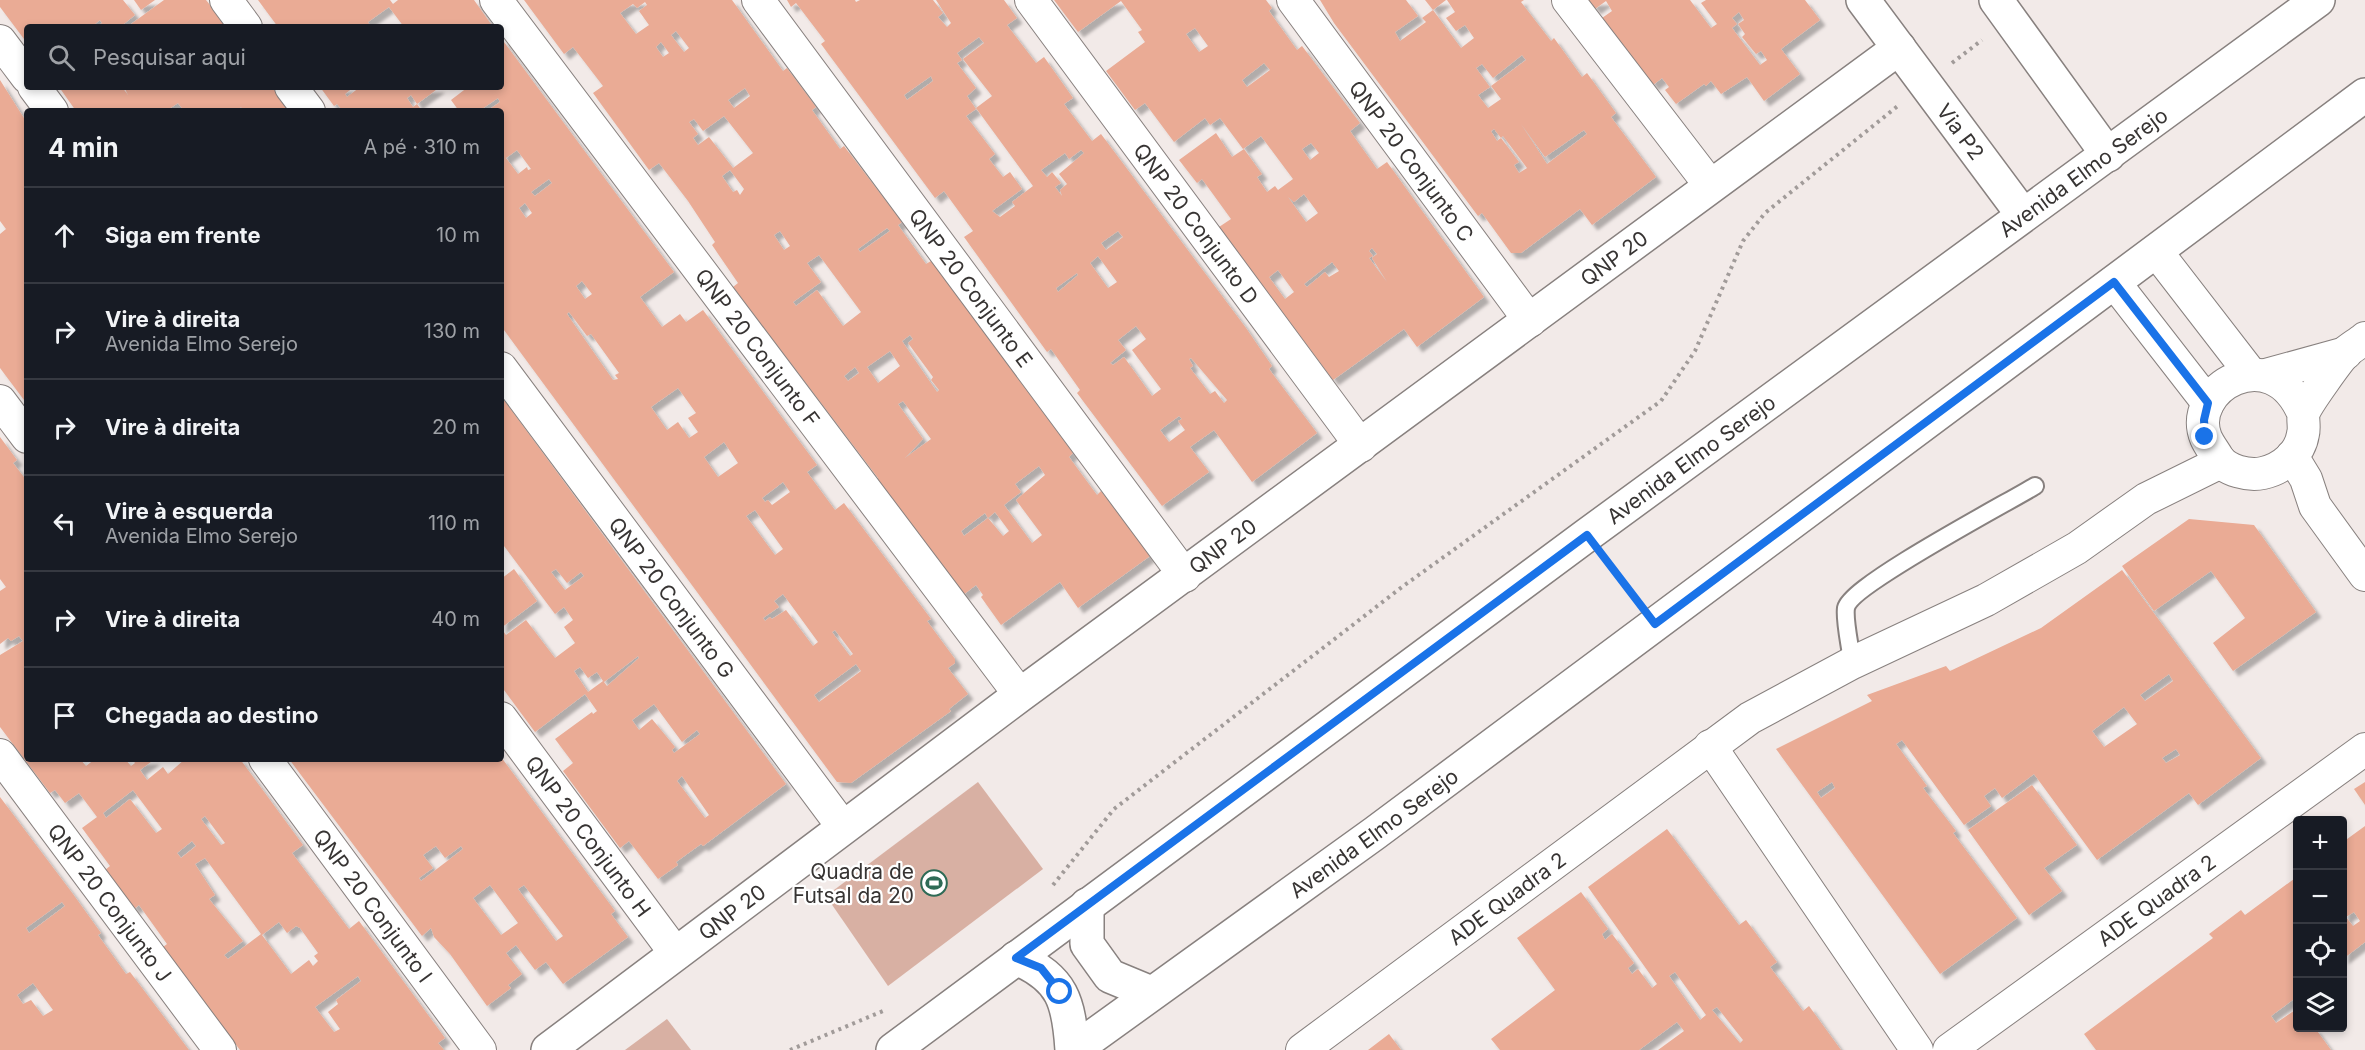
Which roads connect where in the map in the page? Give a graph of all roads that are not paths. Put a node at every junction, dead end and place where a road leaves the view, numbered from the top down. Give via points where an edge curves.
1 (226, 0) edge
2 (496, 0) edge
3 (758, 0) edge
4 (1031, 0) edge
5 (1293, 0) edge
6 (1568, 0) edge
7 (1863, 0) edge
8 (2318, 0) edge
9 (2003, 9) edge
10 (244, 24) edge
11 (0, 40) edge
12 (1899, 48) junction
13 (24, 73) edge
14 (36, 90) edge
15 (293, 90) edge
16 (2365, 95) edge
17 (50, 108) edge
18 (307, 108) edge
19 (2108, 155) junction
20 (1710, 185) junction
21 (2023, 215) junction
22 (2156, 251) junction
23 (2114, 282) junction
24 (1530, 321) junction
25 (2355, 346) edge
26 (504, 372) edge
27 (2258, 374) junction
28 (0, 400) edge
29 (2208, 403) junction
30 (2303, 413) junction
31 (24, 433) edge
32 (1361, 446) junction
33 (2213, 449) junction
34 (2292, 456) junction
35 (2262, 473) junction
36 (2035, 486) dead end
37 (2315, 506) junction
38 (2365, 575) edge
39 (1185, 576) junction
40 (1852, 663) junction
41 (1020, 695) junction
42 (504, 722) edge
43 (1710, 746) junction
44 (2365, 749) edge
45 (0, 755) edge
46 (267, 762) edge
47 (843, 827) junction
48 (1087, 905) junction
49 (676, 954) junction
50 (1016, 958) junction
51 (1151, 993) junction
52 (220, 1050) edge
53 (480, 1050) edge
54 (548, 1050) edge
55 (893, 1050) edge
56 (1073, 1050) edge
57 (1302, 1050) edge
58 (1917, 1050) edge
59 (1949, 1050) edge

1 - 10 street
2 - 41 street, QNP 20 Conjunto F
3 - 39 street, QNP 20 Conjunto E
4 - 32 street, QNP 20 Conjunto D
5 - 24 street, QNP 20 Conjunto C
6 - 20 street
7 - 12 main road, Via P2
8 - 19 main road, Avenida Elmo Serejo
9 - 19 main road
11 - 13 street
12 - 20 main road, QNP 20
12 - 21 main road, Via P2
14 - 17 street
15 - 18 street
16 - 22 main road, Avenida Elmo Serejo
19 - 21 main road, Avenida Elmo Serejo
20 - 24 main road, QNP 20
21 - 48 main road, Avenida Elmo Serejo
22 - 23 main road, Avenida Elmo Serejo
22 - 27 street
23 - 29 street
23 - 51 main road, Avenida Elmo Serejo via 1374,834
24 - 32 main road, QNP 20
25 - 27 street
25 - 30 street
26 - 47 street, QNP 20 Conjunto G
27 - 29 street via 2226,383
27 - 30 street via 2283,383 2296,396
28 - 31 street
29 - 33 street via 2204,420
30 - 34 street via 2303,436
32 - 39 main road, QNP 20
33 - 35 street via 2247,473
33 - 40 street, ADE Quadra 2 via 2077,548 1986,600
34 - 35 street via 2279,468
34 - 37 street via 2306,479
35 - 37 street via 2287,493
36 - 40 lane via 1894,568 1853,598 1846,608
37 - 38 street
39 - 41 main road, QNP 20
40 - 43 street, ADE Quadra 2 via 1750,718
41 - 47 main road, QNP 20
42 - 49 street, QNP 20 Conjunto H
43 - 57 street, ADE Quadra 2
43 - 58 street
44 - 59 street, ADE Quadra 2
45 - 52 street, QNP 20 Conjunto J
46 - 53 street, QNP 20 Conjunto I
47 - 49 main road, QNP 20
48 - 50 main road, Avenida Elmo Serejo
48 - 51 main road via 1087,944 1110,976
49 - 54 main road, QNP 20
50 - 55 main road, Avenida Elmo Serejo
50 - 56 main road via 1041,968 1060,992 1070,1019
51 - 56 main road, Avenida Elmo Serejo

